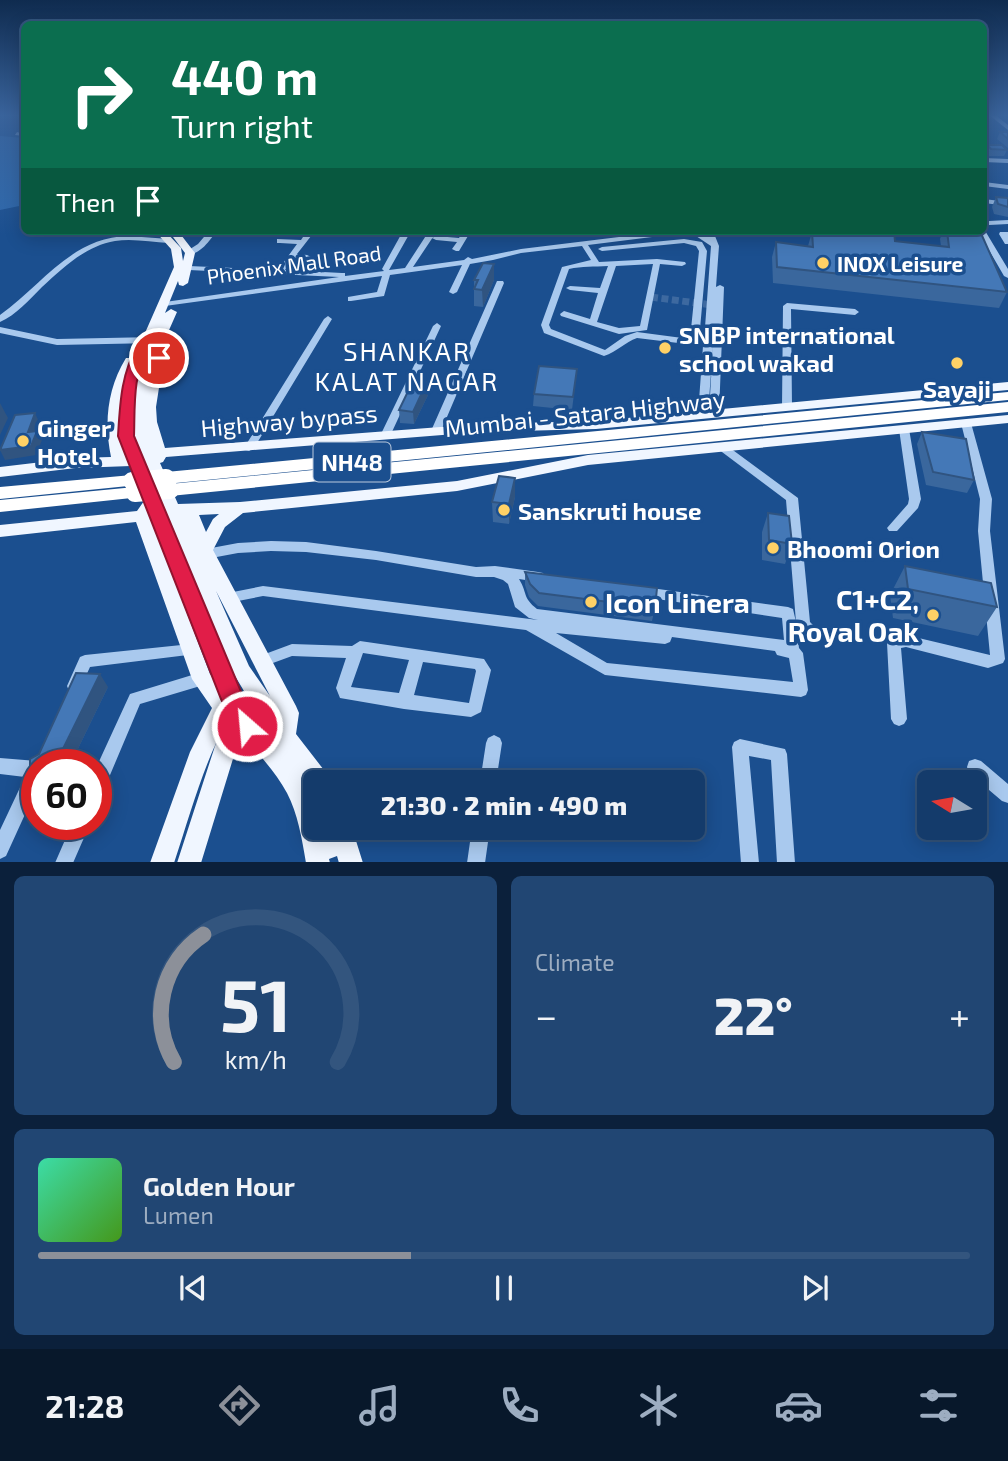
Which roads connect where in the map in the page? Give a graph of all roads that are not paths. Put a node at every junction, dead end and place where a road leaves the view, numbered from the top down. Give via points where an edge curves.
1 (987, 160) edge
2 (1008, 161) edge
3 (987, 184) edge
4 (1008, 187) edge
5 (987, 201) edge
6 (1008, 204) edge
7 (1008, 223) edge
8 (987, 224) edge
9 (987, 228) edge
10 (1008, 234) edge
11 (202, 235) edge
12 (210, 235) edge
13 (308, 235) edge
14 (405, 235) edge
15 (433, 235) edge
16 (439, 235) edge
17 (465, 235) edge
18 (557, 235) edge
19 (631, 235) edge
20 (700, 235) edge
21 (711, 235) edge
22 (717, 235) edge
23 (171, 236) edge
24 (611, 236) edge
25 (462, 240) junction
26 (555, 240) dead end
27 (280, 241) dead end
28 (303, 242) junction
29 (1008, 242) edge
30 (714, 243) junction
31 (587, 247) junction
32 (456, 249) dead end
33 (189, 251) junction
34 (522, 251) junction
35 (292, 256) junction
36 (307, 257) dead end
37 (468, 259) junction
38 (657, 261) junction
39 (588, 265) dead end
40 (612, 265) junction
41 (407, 267) junction
42 (701, 267) junction
43 (189, 268) junction
44 (386, 271) junction
45 (280, 272) junction
46 (716, 272) junction
47 (1008, 276) edge
48 (344, 277) junction
49 (500, 282) dead end
50 (570, 288) dead end
51 (603, 291) junction
52 (453, 292) dead end
53 (234, 300) dead end
54 (174, 301) junction
55 (715, 303) junction
56 (855, 312) dead end
57 (564, 314) dead end
58 (0, 318) edge
59 (328, 320) dead end
60 (593, 322) junction
61 (437, 326) dead end
62 (0, 330) edge
63 (694, 342) junction
64 (151, 343) junction
65 (709, 344) junction
66 (711, 372) junction
67 (1008, 386) edge
68 (1008, 396) edge
69 (787, 407) junction
70 (1008, 407) edge
71 (708, 414) junction
72 (1008, 419) edge
73 (608, 423) junction
74 (966, 423) junction
75 (904, 429) junction
76 (436, 431) junction
77 (386, 434) junction
78 (113, 435) junction
79 (581, 438) junction
80 (629, 439) junction
81 (722, 447) junction
82 (249, 448) junction
83 (160, 453) junction
84 (658, 454) junction
85 (119, 461) junction
86 (136, 462) junction
87 (76, 463) junction
88 (570, 463) junction
89 (0, 472) edge
90 (134, 487) junction
91 (0, 493) edge
92 (159, 493) junction
93 (0, 506) edge
94 (240, 508) junction
95 (190, 510) dead end
96 (894, 528) dead end
97 (0, 531) edge
98 (205, 552) junction
99 (495, 571) junction
100 (548, 578) edge
101 (628, 589) edge
102 (228, 597) junction
103 (529, 625) junction
104 (826, 635) dead end
105 (191, 650) junction
106 (355, 652) junction
107 (418, 655) junction
108 (262, 661) junction
109 (202, 680) junction
110 (69, 696) edge
111 (404, 702) junction
112 (232, 708) junction
113 (899, 719) dead end
114 (494, 743) dead end
115 (277, 745) junction
116 (112, 751) edge
117 (21, 765) edge
118 (0, 766) edge
119 (975, 767) dead end
120 (305, 770) edge
121 (490, 770) edge
122 (1008, 794) edge
123 (21, 804) edge
124 (74, 840) edge
125 (479, 840) edge
126 (346, 844) edge
127 (0, 850) edge
128 (317, 857) edge
129 (64, 862) edge
130 (162, 862) edge
131 (189, 862) edge
132 (476, 862) edge
133 (750, 862) edge
134 (786, 862) edge

1 - 2 street
3 - 4 street
5 - 6 street
7 - 8 street
9 - 47 street
10 - 29 street via 1003,234
11 - 33 street
12 - 33 street
13 - 28 street
14 - 44 street
15 - 41 street
16 - 25 street
17 - 25 street
18 - 26 street
19 - 24 street
20 - 30 street
21 - 30 street
22 - 46 street via 722,248
23 - 33 main road
23 - 54 main road via 179,255
23 - 58 street via 114,239 92,247 62,265
24 - 31 street
24 - 34 street
25 - 32 street
27 - 28 street
28 - 35 street
30 - 46 street
31 - 34 street
31 - 42 street via 688,241 702,249
31 - 63 street via 595,262 566,267 545,325 547,331 604,353 632,335
33 - 43 main road
34 - 37 street, Phoenix Mall Road
35 - 36 street
35 - 45 street
37 - 41 street, Phoenix Mall Road
37 - 52 street
38 - 40 street
38 - 42 street
38 - 60 street via 644,328 619,331
39 - 40 street
40 - 51 street
41 - 44 street, Phoenix Mall Road
42 - 46 street
42 - 63 street
43 - 45 street
43 - 54 main road
44 - 48 street, Phoenix Mall Road
44 - 48 street via 382,293 355,300 344,300
45 - 48 street
46 - 55 street
48 - 54 street, Phoenix Mall Road
49 - 76 street
50 - 51 street
51 - 60 street
53 - 54 street
54 - 64 main road
55 - 65 street
55 - 66 street
56 - 69 street via 787,306
57 - 60 street
59 - 82 street
61 - 77 street
62 - 64 street via 57,342
63 - 65 street
64 - 78 main road via 132,357 120,381
64 - 83 main road via 159,358 149,412
64 - 86 main road via 128,392 126,436
64 - 92 main road via 137,415
65 - 66 street
66 - 71 street
67 - 69 main road, Highway bypass
68 - 80 highway, Mumbai - Satara Highway / NH48
69 - 71 main road, Highway bypass
70 - 80 highway, Mumbai - Satara Highway / NH48
71 - 73 main road, Highway bypass
72 - 74 main road
73 - 79 main road, Highway bypass
73 - 80 highway
74 - 75 main road
74 - 113 street via 986,499 984,531 998,659 988,662 906,641 894,643
75 - 81 main road
75 - 96 street via 915,499
76 - 77 main road, Highway bypass
76 - 79 main road, Highway bypass
77 - 82 main road, Highway bypass
78 - 85 main road
78 - 87 main road via 101,451
79 - 80 highway, Mumbai - Satara Highway / NH48
79 - 88 highway
79 - 92 highway, Mumbai - Satara Highway / NH48
80 - 84 highway
81 - 84 main road
81 - 104 street via 792,498 805,629
82 - 83 main road, Highway bypass
83 - 92 main road
84 - 88 main road
85 - 86 main road
85 - 87 main road
86 - 92 main road
87 - 89 main road
88 - 94 main road via 457,486
90 - 91 highway, NH48
90 - 92 highway, NH48, bridge
90 - 93 highway, NH48
92 - 97 main road
92 - 98 main road via 190,512
92 - 105 main road
92 - 112 main road
92 - 115 main road
94 - 95 main road
94 - 98 main road via 219,523
98 - 99 street via 303,547
98 - 102 main road
99 - 100 street
99 - 101 street via 514,580 520,588 520,603 534,614 792,647 788,613
102 - 103 street via 263,591
102 - 108 main road
103 - 103 street via 605,669 801,690 796,653
105 - 109 main road
105 - 110 street via 85,661
106 - 107 street via 360,647
106 - 108 street via 296,649
106 - 111 street via 345,693
107 - 111 street
107 - 111 street via 482,665 478,703 471,710
108 - 115 main road via 289,713
109 - 112 main road
109 - 116 street via 135,699
112 - 115 main road
112 - 130 main road via 206,744
112 - 131 main road via 226,746
114 - 121 street
115 - 120 main road
115 - 128 main road via 308,817
117 - 118 street
119 - 122 street
123 - 127 street
124 - 129 street
125 - 132 street
126 - 128 main road
133 - 134 street via 740,747 779,754

